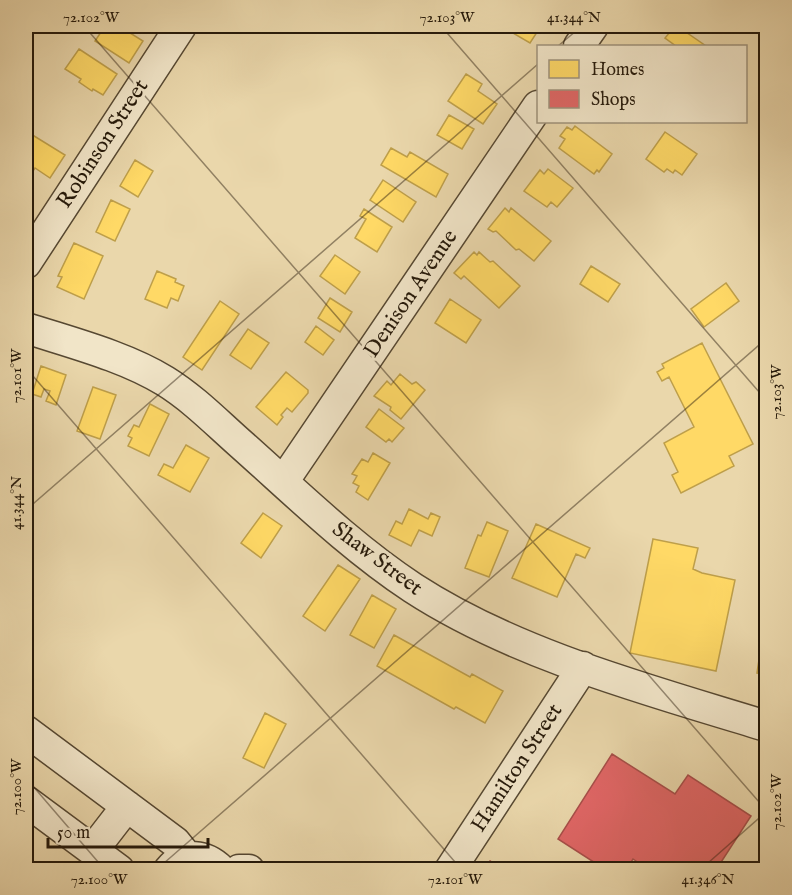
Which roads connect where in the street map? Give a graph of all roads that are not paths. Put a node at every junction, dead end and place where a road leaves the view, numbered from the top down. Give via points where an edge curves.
1 (181, 26) edge
2 (593, 26) edge
3 (580, 45) edge
4 (537, 107) edge
5 (26, 263) edge
6 (26, 328) edge
7 (283, 482) junction
8 (583, 667) junction
9 (766, 726) edge
10 (26, 731) edge
11 (26, 801) edge
12 (127, 806) junction
13 (93, 850) junction
14 (179, 864) edge
15 (119, 870) edge
16 (221, 870) edge
17 (239, 870) edge
18 (249, 870) edge
19 (450, 870) edge

1 - 5 street, Robinson Street
2 - 3 street
4 - 7 street, Denison Avenue
6 - 7 street, Shaw Street via 122,361 166,382
7 - 8 street, Shaw Street via 381,565 434,601 475,624
8 - 9 street, Shaw Street
8 - 19 street, Hamilton Street
10 - 12 street
11 - 13 street
12 - 13 street
12 - 14 street via 175,842
13 - 15 street
14 - 16 street via 203,857
17 - 18 street

